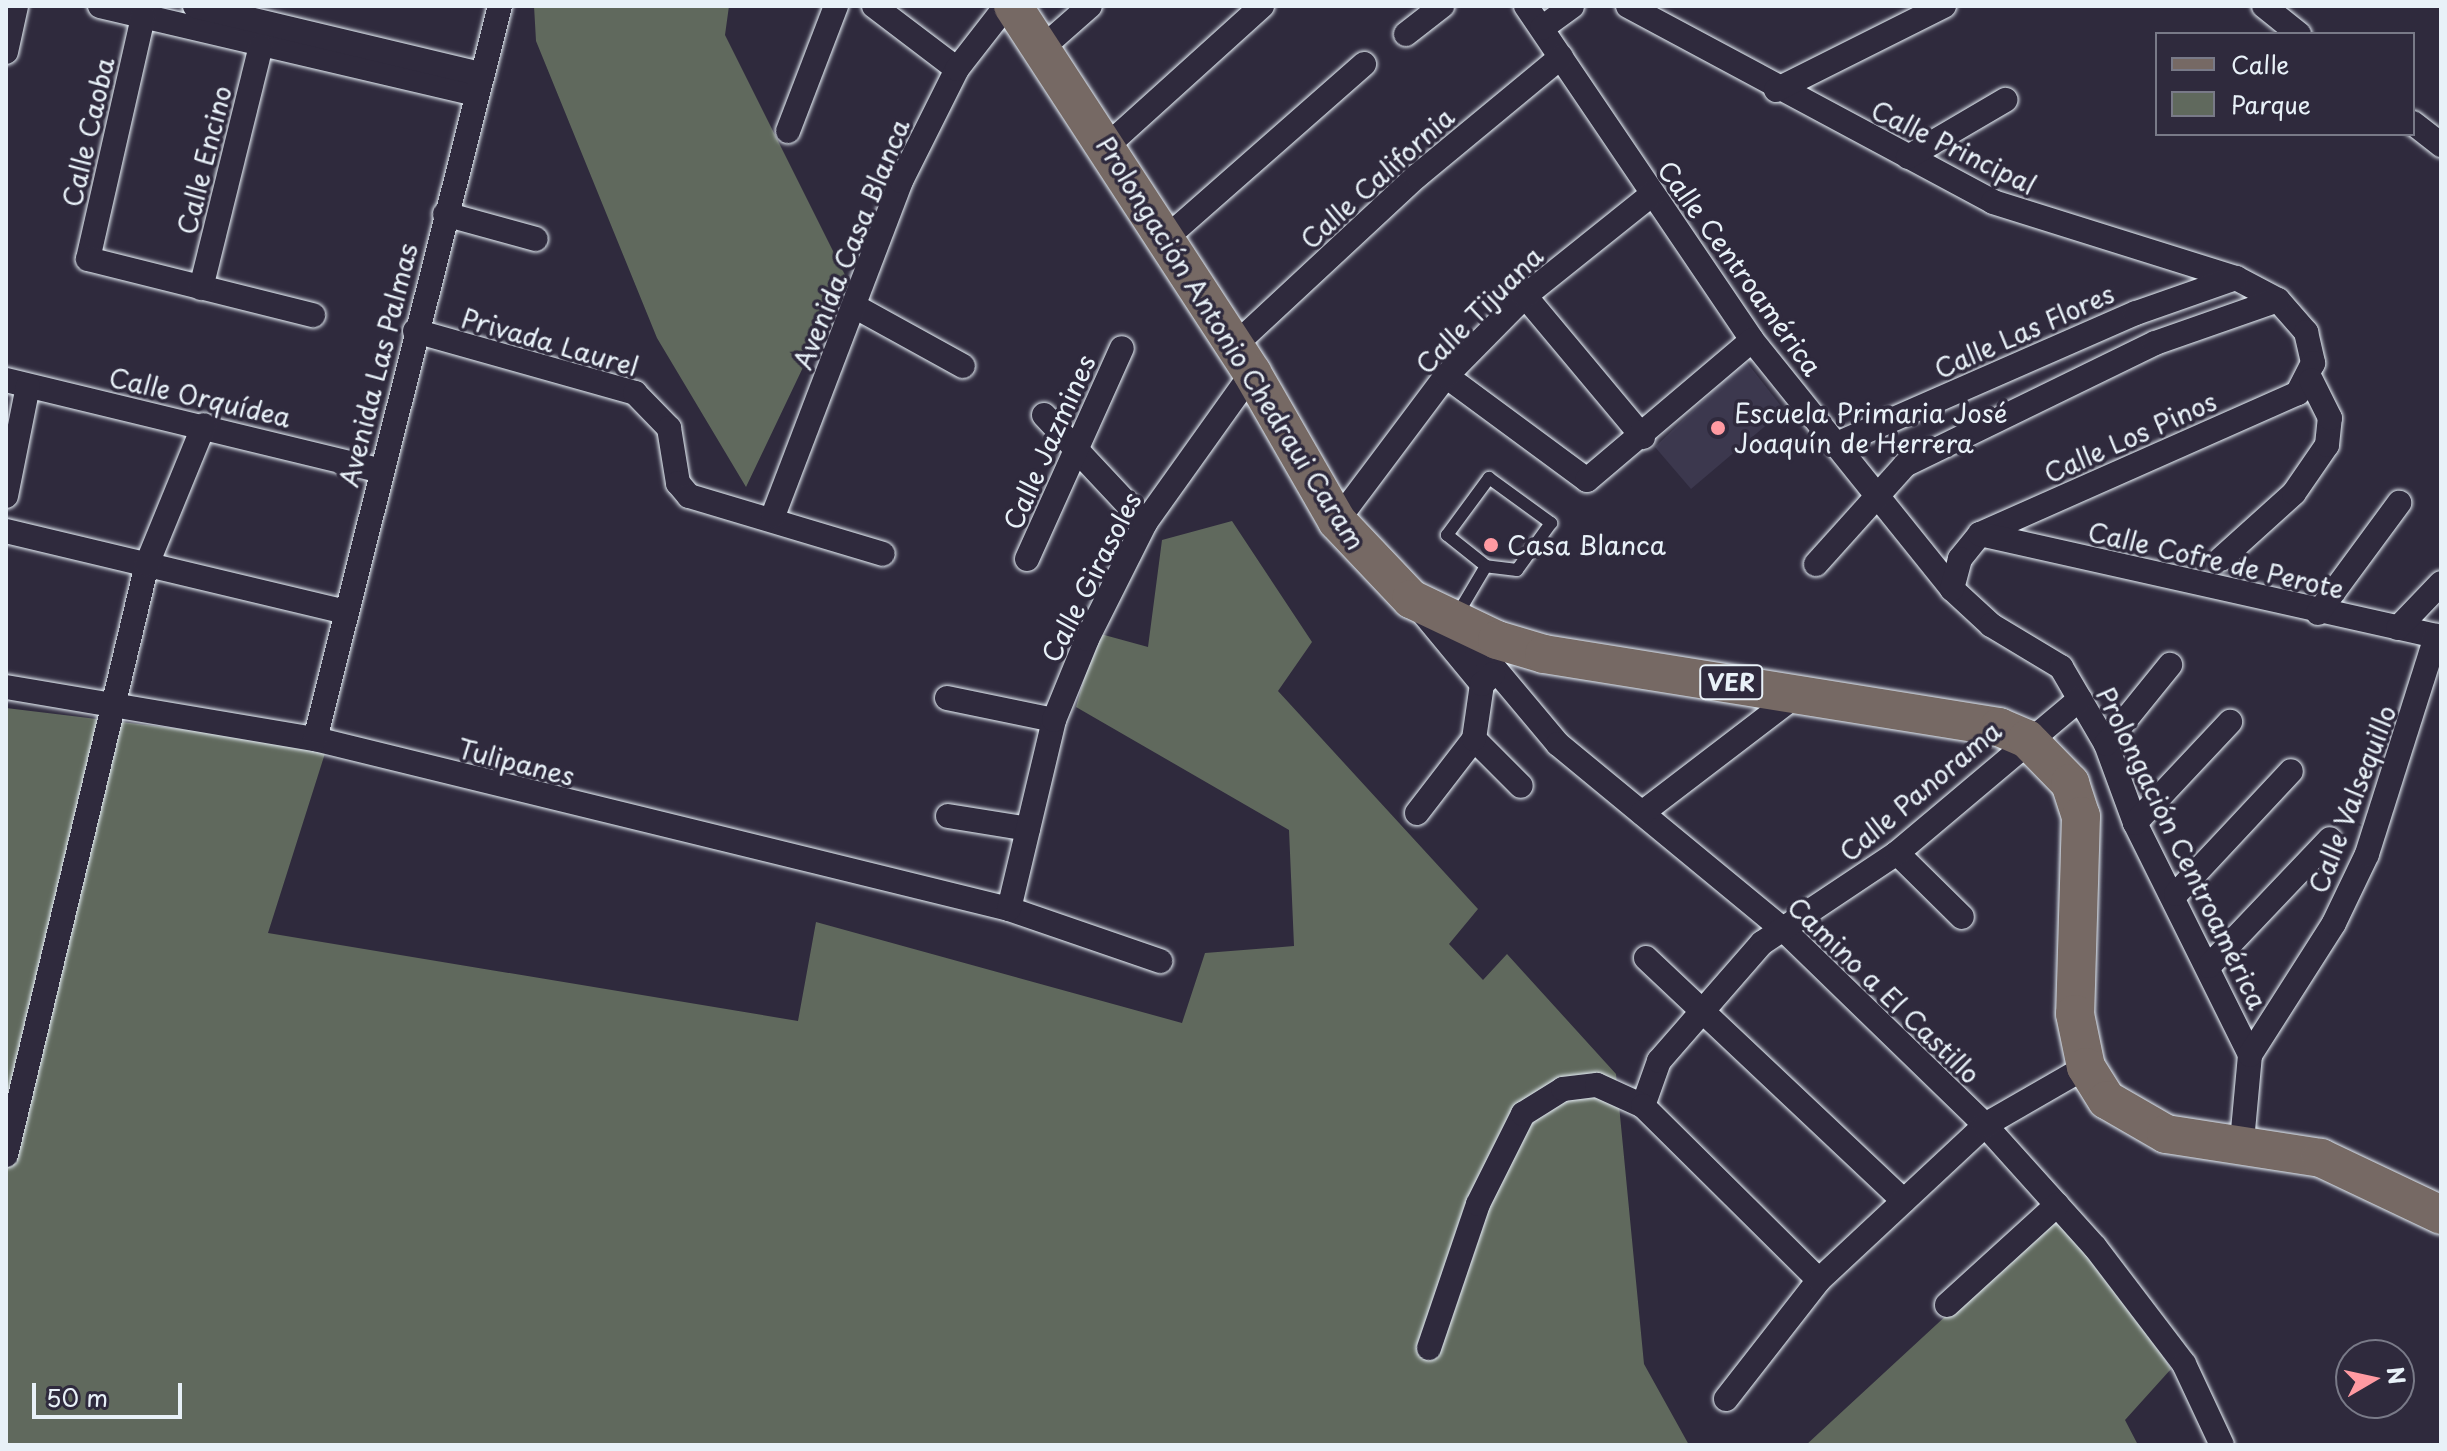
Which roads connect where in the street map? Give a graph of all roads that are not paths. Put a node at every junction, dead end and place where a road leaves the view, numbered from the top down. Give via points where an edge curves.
1 (16, 6) edge
2 (100, 6) edge
3 (195, 6) edge
4 (500, 6) edge
5 (836, 6) edge
6 (874, 6) edge
7 (1006, 6) edge
8 (1013, 6) edge
9 (1090, 6) edge
10 (1262, 6) edge
11 (1442, 6) edge
12 (1526, 6) edge
13 (1572, 6) edge
14 (1628, 6) edge
15 (1944, 6) edge
16 (132, 12) edge
17 (1542, 28) junction
18 (1406, 34) dead end
19 (261, 46) junction
20 (1041, 49) junction
21 (6, 52) edge
22 (1561, 57) junction
23 (1364, 64) dead end
24 (957, 69) junction
25 (477, 84) junction
26 (1776, 90) junction
27 (2005, 100) dead end
28 (2415, 125) edge
29 (788, 131) dead end
30 (2441, 145) edge
31 (1107, 146) junction
32 (1908, 157) junction
33 (1651, 195) junction
34 (445, 214) junction
35 (536, 239) dead end
36 (1165, 239) junction
37 (2236, 278) junction
38 (201, 288) junction
39 (1525, 296) junction
40 (2278, 300) junction
41 (856, 307) junction
42 (313, 315) dead end
43 (415, 331) junction
44 (1752, 340) junction
45 (2069, 342) junction
46 (1122, 348) dead end
47 (1243, 360) junction
48 (963, 366) dead end
49 (1446, 376) junction
50 (2085, 379) junction
51 (2311, 380) junction
52 (17, 383) edge
53 (1044, 415) dead end
54 (204, 425) junction
55 (1643, 437) junction
56 (1837, 444) junction
57 (1076, 445) junction
58 (382, 471) junction
59 (1880, 492) junction
60 (6, 496) edge
61 (2399, 503) dead end
62 (773, 516) junction
63 (1337, 521) junction
64 (1145, 523) junction
65 (6, 531) edge
66 (1980, 534) junction
67 (883, 554) dead end
68 (1027, 559) dead end
69 (2221, 559) dead end
70 (147, 564) junction
71 (1816, 564) dead end
72 (1486, 566) junction
73 (2441, 583) edge
74 (1952, 589) junction
75 (1411, 599) junction
76 (342, 611) junction
77 (2318, 613) junction
78 (1455, 621) junction
79 (2398, 628) junction
80 (2438, 636) edge
81 (2170, 665) dead end
82 (1488, 679) junction
83 (6, 687) edge
84 (1800, 692) junction
85 (947, 698) dead end
86 (2080, 699) junction
87 (111, 704) junction
88 (1054, 720) junction
89 (2230, 722) dead end
90 (315, 739) junction
91 (1474, 739) junction
92 (2027, 739) junction
93 (2106, 744) junction
94 (2291, 771) dead end
95 (1521, 786) dead end
96 (1417, 813) dead end
97 (1642, 813) junction
98 (948, 816) dead end
99 (2135, 823) junction
100 (1028, 829) junction
101 (2330, 839) dead end
102 (1897, 853) junction
103 (2176, 894) junction
104 (1009, 909) junction
105 (1962, 917) dead end
106 (1784, 930) junction
107 (1646, 958) dead end
108 (1160, 961) dead end
109 (2209, 966) junction
110 (1704, 1009) junction
111 (2250, 1055) junction
112 (2086, 1067) junction
113 (1643, 1106) junction
114 (1985, 1125) junction
115 (2242, 1142) junction
116 (6, 1155) edge
117 (1904, 1201) junction
118 (2057, 1205) junction
119 (2438, 1207) edge
120 (1819, 1280) junction
121 (1947, 1305) dead end
122 (1429, 1348) dead end
123 (1726, 1399) dead end
124 (2222, 1445) edge

1 - 21 street
2 - 16 street
3 - 25 street
4 - 25 street, Avenida Las Palmas
5 - 29 street
6 - 24 street
7 - 24 street, Avenida Casa Blanca
8 - 20 main road, Prolongación Antonio Chedraui Caram / VER
9 - 20 street
10 - 31 street
11 - 18 street
12 - 17 street, Calle Centroamérica
13 - 17 street
14 - 26 street, Calle Principal
15 - 26 street
16 - 19 street
16 - 38 street, Calle Caoba via 88,259
17 - 22 street, Calle Centroamérica
19 - 25 street
19 - 38 street, Calle Encino
20 - 31 main road, Prolongación Antonio Chedraui Caram / VER
22 - 33 street, Calle Centroamérica
22 - 47 street, Calle California via 1417,176
23 - 36 street
24 - 41 street, Avenida Casa Blanca via 901,181
25 - 34 street, Avenida Las Palmas
26 - 32 street, Calle Principal
27 - 32 street
28 - 30 street
31 - 36 main road, Prolongación Antonio Chedraui Caram / VER
32 - 37 street, Calle Principal via 1993,202
33 - 39 street, Calle Tijuana
33 - 44 street, Calle Centroamérica
34 - 35 street
34 - 43 street, Avenida Las Palmas
36 - 47 main road, Prolongación Antonio Chedraui Caram / VER
37 - 40 street, Calle Principal
37 - 45 street, Calle Las Flores
38 - 42 street
39 - 49 street, Calle Tijuana
39 - 55 street
40 - 50 street via 2155,343
40 - 51 street, Calle Principal via 2306,332
41 - 48 street
41 - 62 street, Avenida Casa Blanca
43 - 58 street, Avenida Las Palmas
43 - 62 street, Privada Laurel via 635,393 669,428 678,483 689,496
44 - 55 street
44 - 56 street, Calle Centroamérica
45 - 50 street
45 - 56 street, Calle Las Flores
46 - 57 street, Calle Jazmines
47 - 63 main road, Prolongación Antonio Chedraui Caram / VER
47 - 64 street, Calle Girasoles
49 - 55 street via 1587,480
49 - 63 street, Calle Tijuana
50 - 59 street via 1905,465
51 - 66 street, Calle Los Pinos via 2298,393
51 - 69 street via 2331,431 2294,493
52 - 54 street, Calle Orquídea
52 - 60 street
53 - 57 street
54 - 58 street, Calle Orquídea
54 - 70 street
56 - 59 street, Calle Centroamérica
57 - 64 street
57 - 68 street, Calle Jazmines
58 - 76 street, Avenida Las Palmas
59 - 71 street
59 - 74 street, Calle Centroamérica
61 - 77 street
62 - 67 street, Privada Laurel
63 - 75 main road, Prolongación Antonio Chedraui Caram / VER
64 - 88 street, Calle Girasoles
65 - 70 street
66 - 74 street via 1960,559
66 - 77 street, Calle Cofre de Perote
70 - 76 street
70 - 87 street
72 - 72 lane via 1517,570 1551,523 1489,478 1447,535
72 - 78 lane
73 - 79 street
74 - 86 street, Prolongación Centroamérica via 1991,625 2061,667
75 - 78 main road, Prolongación Antonio Chedraui Caram / VER
75 - 82 street, Camino a El Castillo
76 - 90 street, Avenida Las Palmas
77 - 79 street, Calle Cofre de Perote
78 - 82 street, Camino a El Castillo
78 - 84 main road, Prolongación Antonio Chedraui Caram / VER via 1544,654
79 - 80 street, Calle Cofre de Perote
80 - 111 street, Calle Valsequillo via 2367,854 2334,923
81 - 93 street
82 - 91 street
82 - 97 street, Camino a El Castillo
83 - 87 street, Tulipanes
84 - 92 main road, Prolongación Antonio Chedraui Caram / VER
84 - 97 street
85 - 88 street
86 - 92 street, Calle Panorama via 2054,727
86 - 93 street, Prolongación Centroamérica
87 - 90 street, Tulipanes
87 - 116 street
88 - 100 street, Calle Girasoles
89 - 99 street
90 - 104 street, Tulipanes
91 - 95 street
91 - 96 street
92 - 102 street, Calle Panorama
92 - 112 main road via 2070,783 2081,816 2075,1014
93 - 99 street, Prolongación Centroamérica
94 - 103 street
97 - 106 street, Camino a El Castillo
98 - 100 street
99 - 103 street, Prolongación Centroamérica
100 - 104 street, Calle Girasoles
101 - 109 street
102 - 105 street
102 - 106 street, Calle Panorama
103 - 109 street, Prolongación Centroamérica
104 - 108 street, Tulipanes
106 - 110 street, Calle Panorama via 1762,943
106 - 114 street, Camino a El Castillo
107 - 110 street
109 - 111 street, Prolongación Centroamérica
110 - 113 street, Calle Panorama via 1659,1061
110 - 117 street
111 - 115 street, Prolongación Centroamérica
112 - 114 street
112 - 115 main road via 2107,1100 2132,1121 2166,1134
113 - 120 street
113 - 122 street via 1597,1085 1563,1089 1523,1114 1478,1204
114 - 117 street
114 - 118 street, Camino a El Castillo
115 - 119 main road via 2321,1158
117 - 120 street
118 - 121 street
118 - 124 street, Camino a El Castillo via 2184,1364
120 - 123 street

